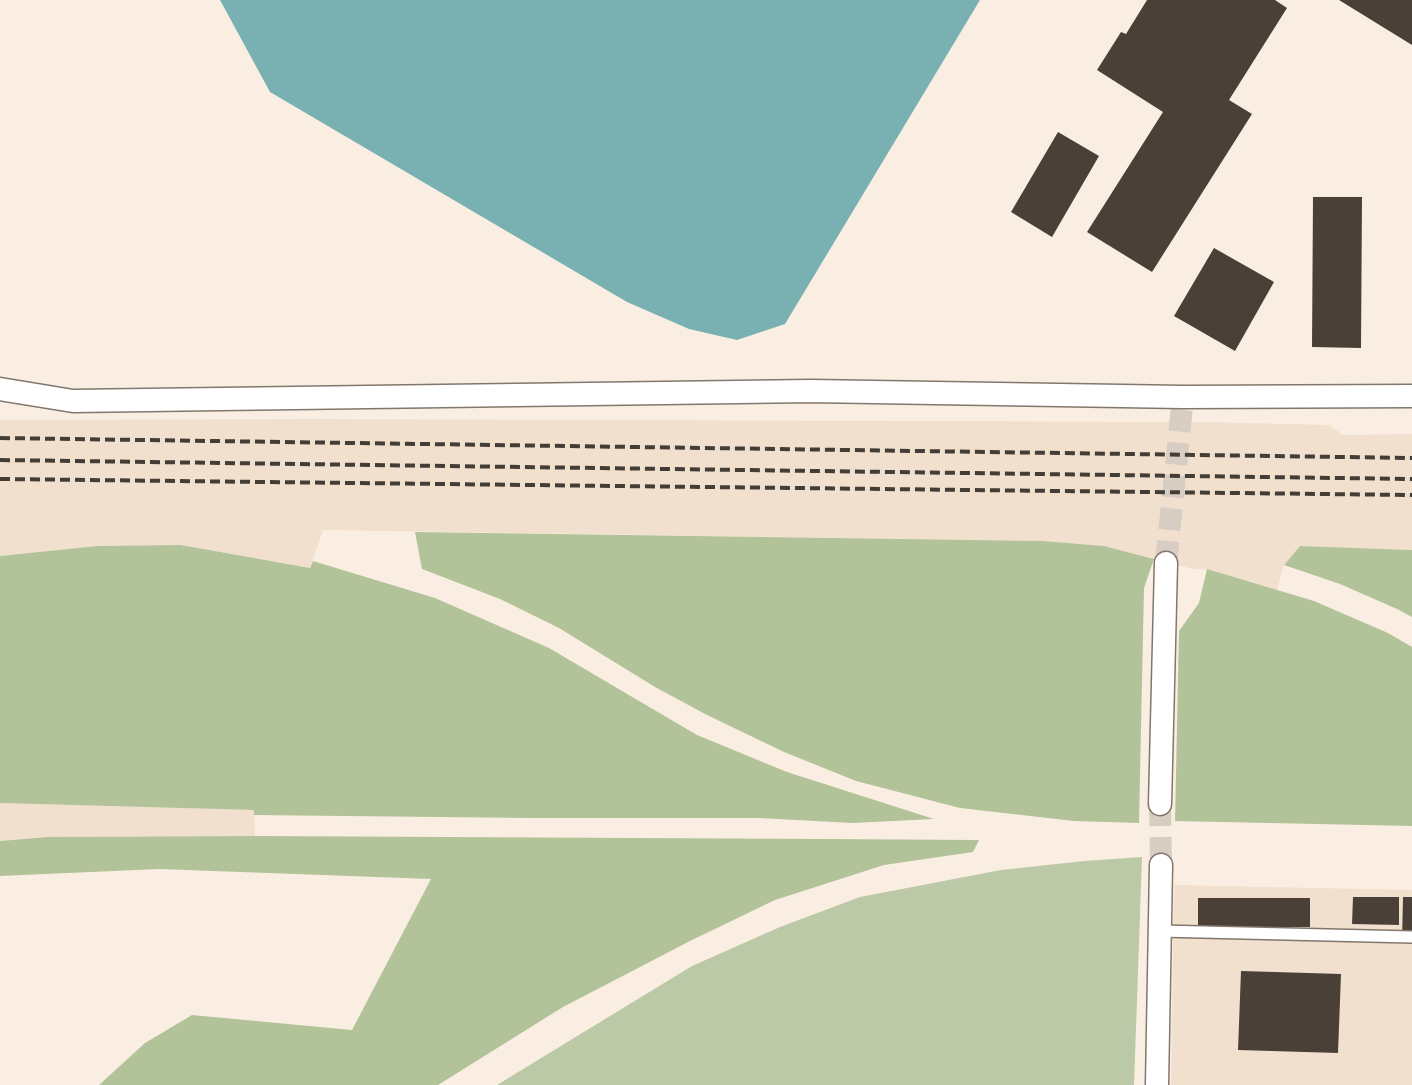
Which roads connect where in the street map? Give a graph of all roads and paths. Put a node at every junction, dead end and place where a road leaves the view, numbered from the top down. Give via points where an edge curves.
1 (0, 389) edge
2 (1412, 396) edge
3 (1166, 564) tunnel mouth
4 (1160, 804) tunnel mouth
5 (1161, 865) tunnel mouth
6 (1160, 931) junction
7 (1412, 937) edge
8 (1157, 1085) edge

1 - 2 street via 73,401 811,391 1183,397
3 - 4 street
5 - 6 street
6 - 7 lane
6 - 8 street

